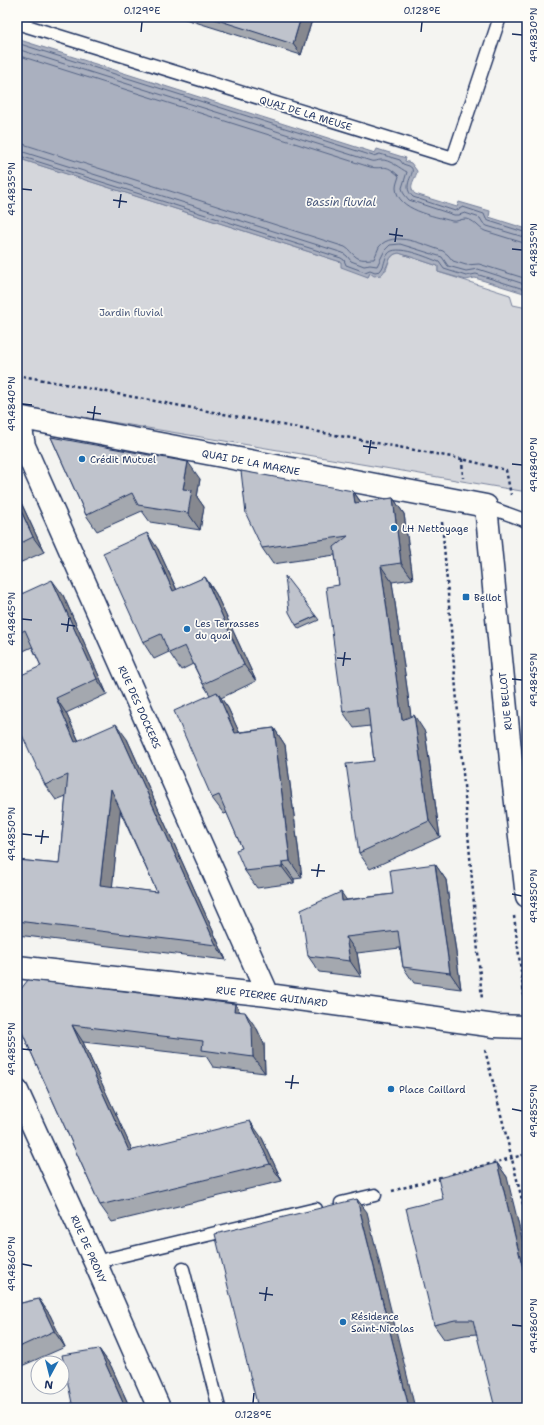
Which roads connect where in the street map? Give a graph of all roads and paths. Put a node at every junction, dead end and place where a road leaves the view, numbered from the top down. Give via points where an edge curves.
1 (500, 17) edge
2 (17, 23) edge
3 (17, 376) edge
4 (18, 417) edge
5 (506, 470) dead end
6 (440, 498) junction
7 (486, 506) junction
8 (527, 521) edge
9 (527, 896) edge
10 (17, 967) edge
11 (268, 995) junction
12 (479, 1024) junction
13 (527, 1027) edge
14 (17, 1091) edge
15 (523, 1155) dead end
16 (511, 1158) junction
17 (451, 1174) edge
18 (444, 1176) edge
19 (375, 1195) joint
20 (527, 1220) edge
21 (96, 1262) junction
22 (184, 1269) dead end
23 (159, 1408) edge
24 (218, 1408) edge

1 - 2 lane, QUAI DE LA MEUSE via 453,158
3 - 5 path via 462,459
4 - 6 street, QUAI DE LA MARNE
4 - 11 street, RUE DES DOCKERS via 24,446
6 - 7 street, QUAI DE LA MARNE
6 - 12 path via 482,1001
7 - 8 lane
7 - 9 street, RUE BELLOT via 510,760
10 - 11 street, RUE PIERRE GUINARD
11 - 12 street, RUE PIERRE GUINARD
12 - 13 street, RUE PIERRE GUINARD
12 - 16 path
14 - 21 street, RUE DE PRONY
15 - 16 path
16 - 17 path
16 - 20 path
18 - 19 path
19 - 21 lane
21 - 23 street, RUE DE PRONY
22 - 24 lane

